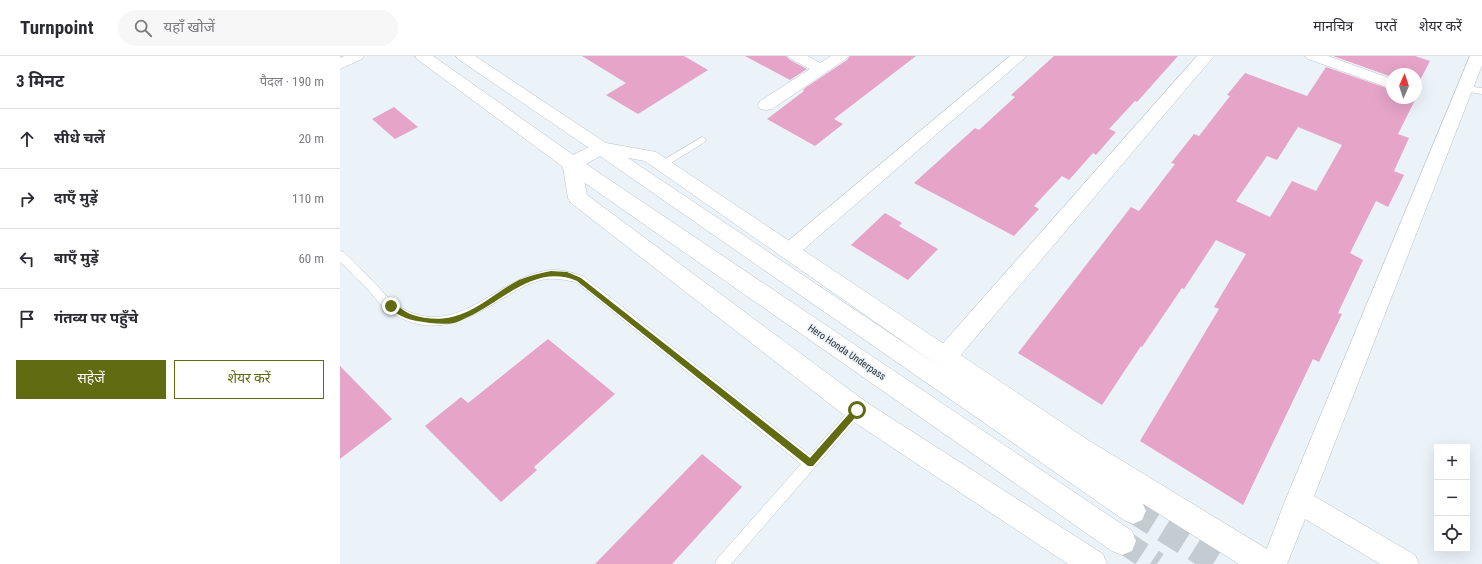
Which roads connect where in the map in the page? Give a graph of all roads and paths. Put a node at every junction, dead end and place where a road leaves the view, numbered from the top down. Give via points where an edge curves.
1 (356, 56) edge
2 (423, 56) edge
3 (464, 56) edge
4 (796, 56) edge
5 (840, 56) edge
6 (1019, 56) edge
7 (1206, 56) edge
8 (1313, 56) edge
9 (1478, 56) edge
10 (340, 64) edge
11 (820, 69) junction
12 (1386, 82) edge
13 (1473, 90) edge
14 (766, 105) dead end
15 (702, 140) dead end
16 (601, 148) junction
17 (572, 164) junction
18 (662, 164) junction
19 (789, 251) junction
20 (340, 255) edge
21 (945, 357) junction
22 (857, 410) junction
23 (810, 463) junction
24 (1298, 501) junction
25 (1133, 511) tunnel mouth
26 (1122, 541) tunnel mouth
27 (722, 564) edge
28 (1093, 564) edge
29 (1265, 564) edge
30 (1274, 564) edge
31 (1406, 564) edge

1 - 10 main road
2 - 17 main road, Hero Honda Underpass
3 - 16 main road
4 - 11 street
5 - 11 street
6 - 19 street
7 - 21 main road
8 - 12 street
9 - 13 street
11 - 14 street
13 - 24 street
15 - 18 lane
16 - 17 main road
16 - 18 main road via 650,156
16 - 25 main road
17 - 22 main road via 578,198
17 - 26 main road, Hero Honda Underpass
18 - 19 main road
19 - 21 main road
20 - 23 lane via 391,306 411,318 434,321 453,320 478,309 521,282 551,274 567,274 579,280
21 - 29 main road via 1079,449
22 - 23 lane
22 - 28 main road
23 - 27 lane
24 - 30 street
24 - 31 street

